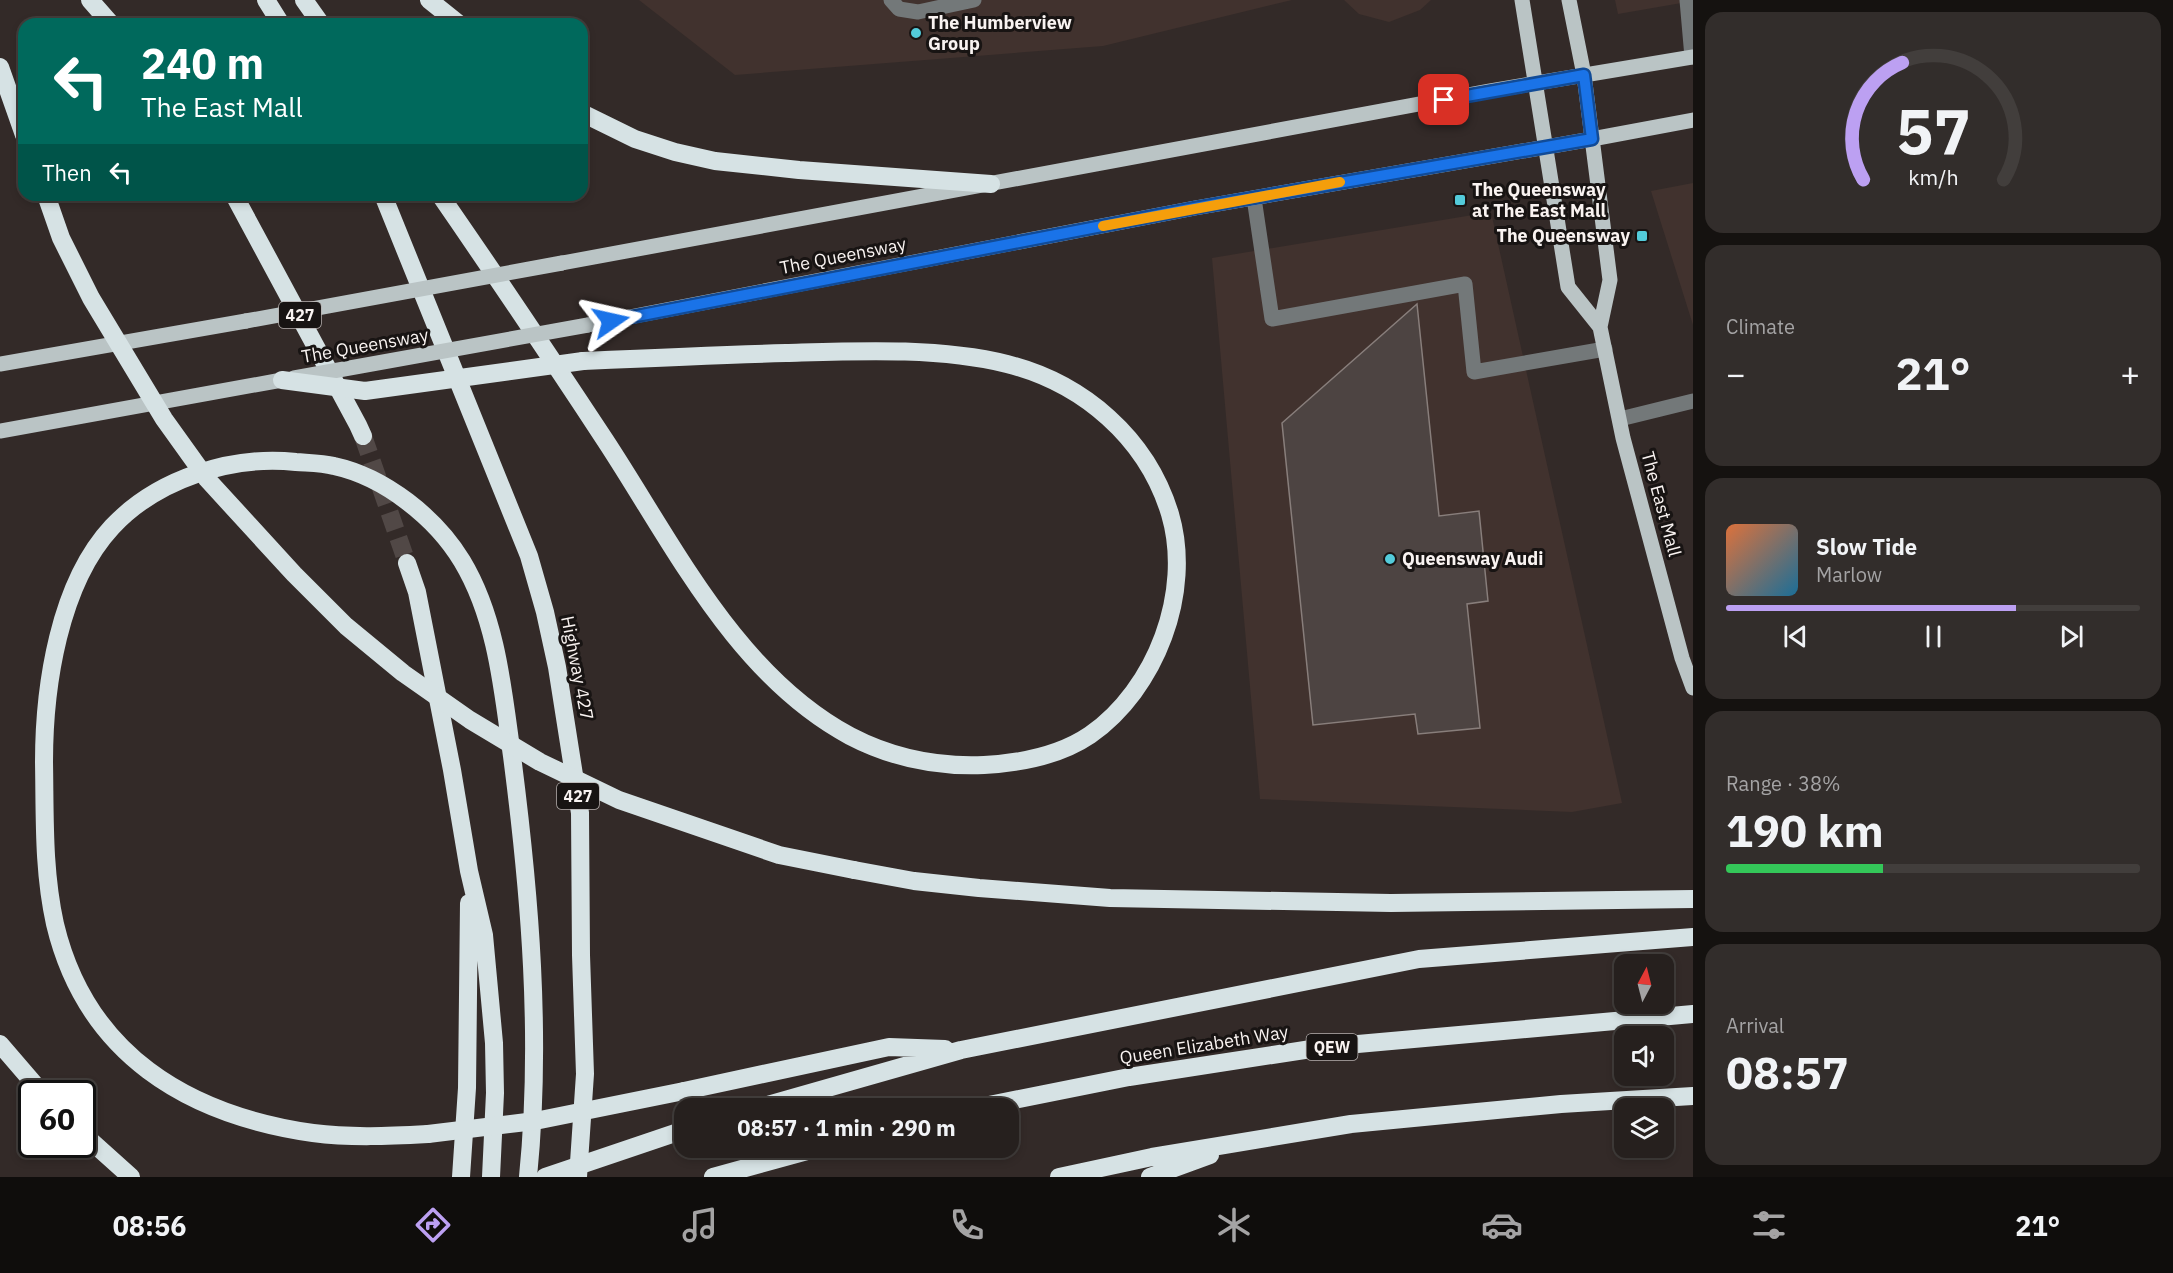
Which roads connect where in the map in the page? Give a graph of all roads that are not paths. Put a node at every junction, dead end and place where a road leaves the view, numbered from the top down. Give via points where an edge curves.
1 (90, 0) edge
2 (266, 0) edge
3 (304, 0) edge
4 (429, 0) edge
5 (891, 0) edge
6 (974, 0) edge
7 (1522, 0) edge
8 (1569, 0) edge
9 (1687, 0) edge
10 (106, 18) edge
11 (277, 18) edge
12 (317, 18) edge
13 (452, 18) edge
14 (1693, 57) edge
15 (0, 67) edge
16 (1584, 75) junction
17 (1536, 83) junction
18 (588, 116) edge
19 (18, 118) edge
20 (1693, 120) edge
21 (1592, 139) junction
22 (1546, 146) junction
23 (991, 184) junction
24 (1254, 198) junction
25 (48, 201) edge
26 (237, 201) edge
27 (385, 201) edge
28 (444, 201) edge
29 (1600, 327) junction
30 (1605, 349) junction
31 (0, 364) edge
32 (554, 365) edge
33 (554, 365) edge
34 (554, 365) edge
35 (554, 365) edge
36 (282, 380) junction
37 (1693, 401) edge
38 (1620, 419) junction
39 (0, 431) edge
40 (363, 436) tunnel mouth
41 (407, 563) tunnel mouth
42 (1693, 688) edge
43 (469, 871) junction
44 (1691, 899) edge
45 (1693, 937) edge
46 (1693, 1014) edge
47 (0, 1044) edge
48 (961, 1050) junction
49 (31, 1080) edge
50 (1693, 1096) edge
51 (792, 1098) edge
52 (1019, 1099) edge
53 (674, 1133) edge
54 (1251, 1140) junction
55 (96, 1146) edge
56 (782, 1158) edge
57 (131, 1177) edge
58 (461, 1177) edge
59 (491, 1177) edge
60 (528, 1177) edge
61 (545, 1177) edge
62 (578, 1177) edge
63 (713, 1177) edge
64 (1059, 1177) edge
65 (1150, 1177) edge

1 - 10 highway
2 - 11 highway
3 - 12 highway
4 - 13 highway
5 - 6 lane via 899,9 918,12
7 - 17 main road, The East Mall
8 - 16 main road, The East Mall
9 - 14 lane
14 - 16 main road
15 - 19 highway
16 - 17 main road
16 - 21 main road, The East Mall
17 - 22 main road, The East Mall
17 - 23 main road
18 - 23 highway via 635,139 715,161
20 - 21 main road, The Queensway
21 - 22 main road, The Queensway
21 - 29 main road, The East Mall via 1610,280
22 - 24 main road, The Queensway
22 - 29 main road, The East Mall via 1568,287
23 - 31 main road, bridge
24 - 30 lane via 1272,319 1465,284 1474,372
24 - 36 main road, The Queensway, bridge
25 - 44 highway, bridge via 61,238 91,298 164,419 207,479 294,574 346,626 403,673 470,720 540,762 619,801 779,855 914,881 979,888 1110,898 1391,903
26 - 40 highway, 427
27 - 62 highway, Highway 427 / 427 via 529,556 557,667 580,813 585,1074
28 - 32 highway, bridge
29 - 30 main road, The East Mall
30 - 38 main road, The East Mall
33 - 34 highway, bridge via 731,632 792,695 850,736 926,762 1006,764 1035,758 1091,734 1126,704 1163,639 1174,591 1175,536 1169,512 1146,461 1130,437 1108,416 1051,380 1009,364 866,350
35 - 36 highway, bridge via 365,391
36 - 39 main road, The Queensway
37 - 38 lane
38 - 42 main road, The East Mall
41 - 43 highway via 417,592
43 - 58 highway via 467,1088
43 - 59 highway via 484,935 494,1043
45 - 48 highway via 1419,959
46 - 52 highway, Queen Elizabeth Way / QEW via 1324,1047 1129,1077
47 - 49 highway
48 - 51 highway
48 - 60 highway, bridge via 889,1047 536,1121 428,1134 367,1136 268,1124 175,1089 145,1070 116,1043 93,1013 64,953 53,913 44,847 44,744 51,679 67,605 81,570 112,527 154,493 193,474 235,464 286,460 334,465 388,490 433,524 460,557 488,620 498,662 526,876 533,1015 531,1147
50 - 54 highway via 1363,1123
53 - 61 highway, bridge
54 - 64 highway via 1152,1156
54 - 65 highway
55 - 57 highway
56 - 63 highway

